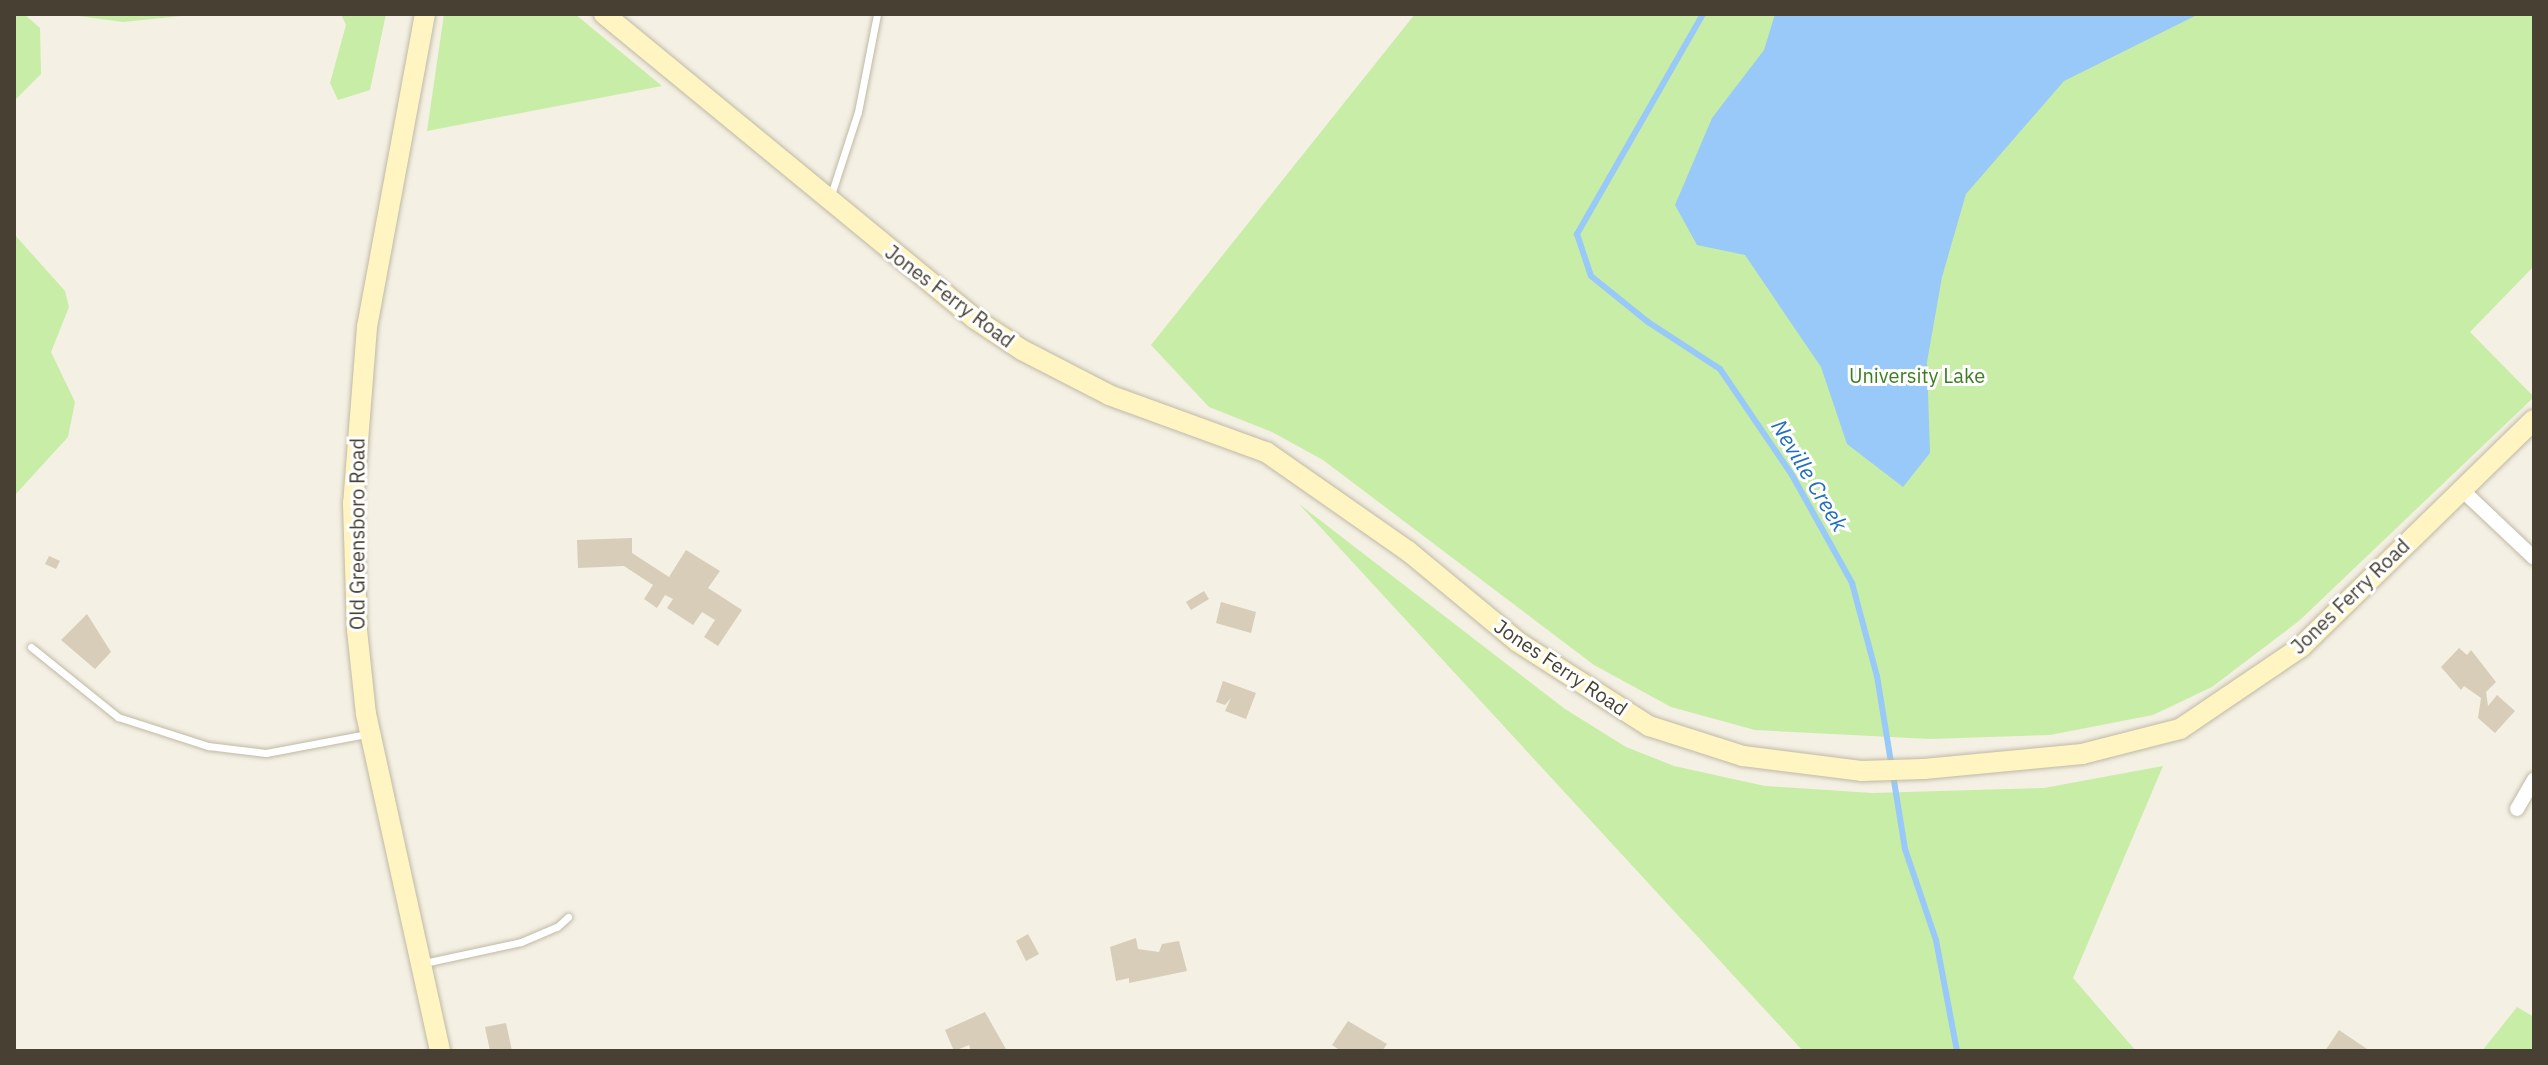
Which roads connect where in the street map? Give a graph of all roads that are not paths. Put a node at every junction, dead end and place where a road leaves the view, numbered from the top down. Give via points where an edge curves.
1 (425, 14) edge
2 (604, 14) edge
3 (877, 14) edge
4 (829, 201) junction
5 (2534, 420) edge
6 (2461, 489) junction
7 (2534, 558) edge
8 (31, 647) dead end
9 (370, 734) junction
10 (2534, 779) edge
11 (2517, 809) dead end
12 (568, 917) dead end
13 (421, 964) junction
14 (440, 1051) edge

1 - 9 street, Old Greensboro Road via 367,327 358,403 354,581
2 - 4 street, Jones Ferry Road
3 - 4 lane via 858,112
4 - 6 street, Jones Ferry Road via 975,319 1022,350 1109,395 1266,452 1315,483 1518,642 1649,726 1743,756 1861,771 1924,769 2082,754 2180,729 2301,647
5 - 6 street, Jones Ferry Road
6 - 7 street
8 - 9 lane via 118,717 208,746 266,753
9 - 13 street, Old Greensboro Road
10 - 11 street
12 - 13 lane via 521,942
13 - 14 street, Old Greensboro Road

